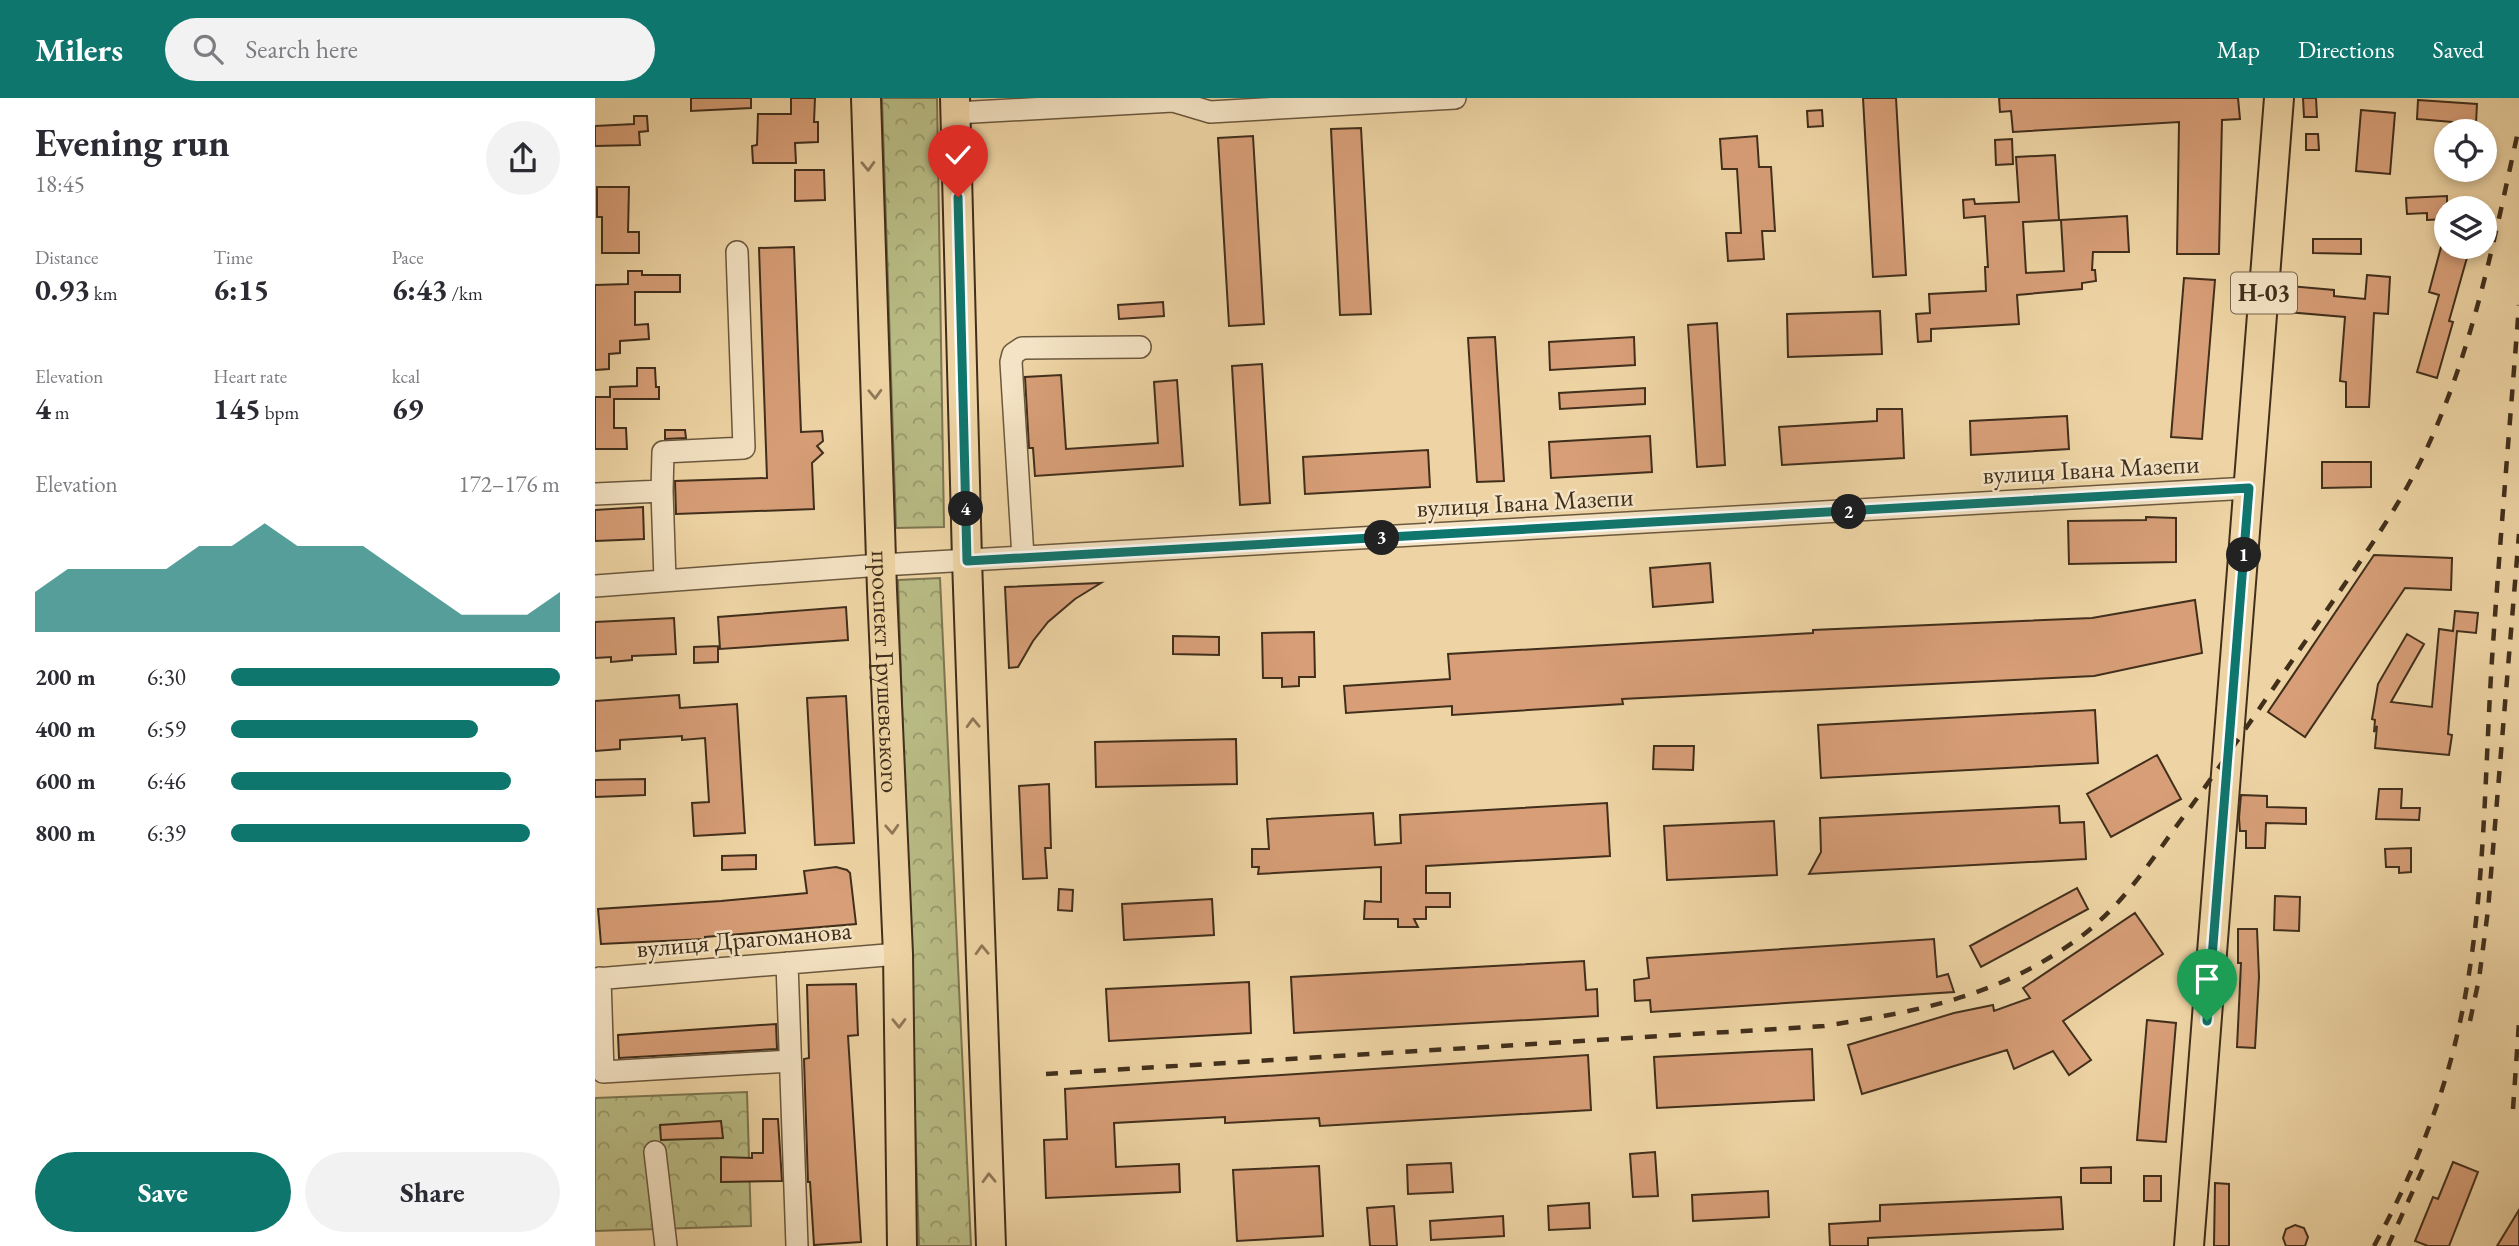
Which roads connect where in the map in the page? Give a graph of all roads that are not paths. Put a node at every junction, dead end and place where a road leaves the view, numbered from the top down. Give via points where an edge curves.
1 (866, 98) edge
2 (1455, 98) edge
3 (2279, 98) edge
4 (955, 105) edge
5 (737, 252) dead end
6 (1140, 347) dead end
7 (2249, 488) junction
8 (662, 491) junction
9 (595, 494) edge
10 (1023, 557) junction
11 (967, 561) junction
12 (881, 565) junction
13 (665, 580) junction
14 (595, 586) edge
15 (898, 954) junction
16 (787, 963) junction
17 (598, 979) edge
18 (790, 1061) junction
19 (599, 1072) edge
20 (655, 1152) dead end
21 (666, 1246) edge
22 (797, 1246) edge
23 (902, 1246) edge
24 (991, 1246) edge
25 (2189, 1246) edge

1 -> 12 main road, проспект Грушевського
2 - 4 street via 1210,112 1173,101
3 - 7 main road, Н-03
4 - 11 main road
5 - 8 street via 744,448 663,452
6 - 10 street via 1022,348 1013,354
7 - 10 street, вулиця Івана Мазепи
7 - 25 main road, Н-03
8 - 9 street
8 - 13 street
10 - 11 street, вулиця Івана Мазепи
11 - 12 street, вулиця Івана Мазепи
24 -> 11 main road
12 - 13 street, вулиця Івана Мазепи
12 -> 15 main road, проспект Грушевського
13 - 14 street, вулиця Івана Мазепи
15 - 16 street, вулиця Драгоманова
15 -> 23 main road, проспект Грушевського
16 - 17 street, вулиця Драгоманова
16 - 18 street
17 - 19 street
18 - 19 street
18 - 22 street
20 - 21 street

